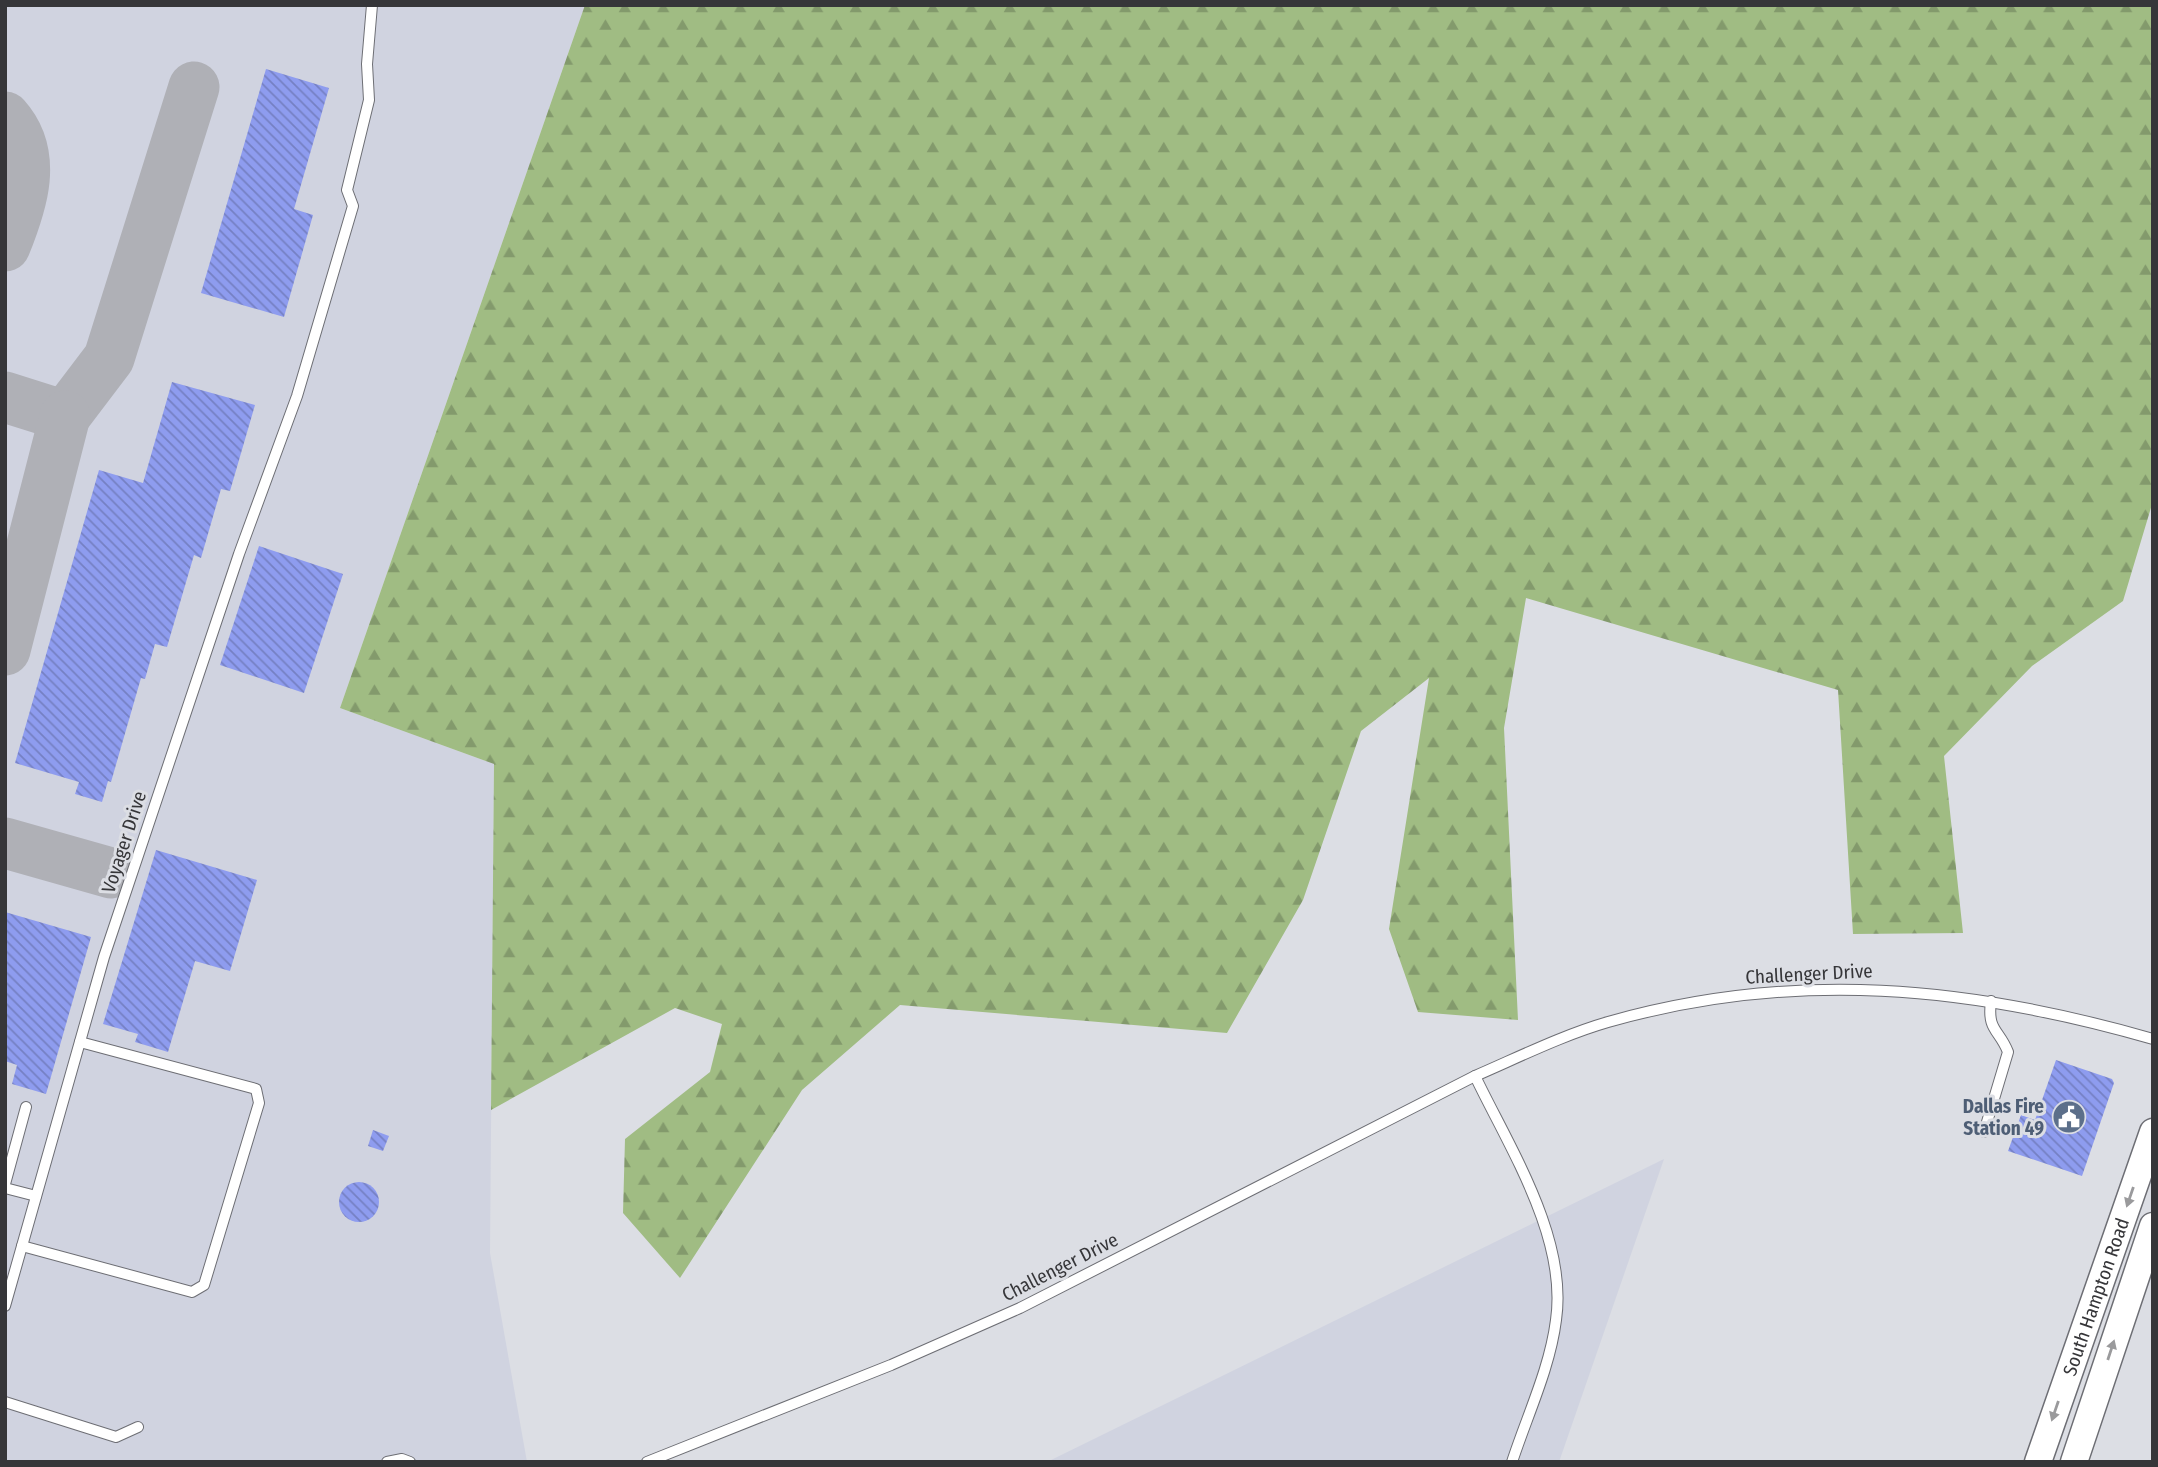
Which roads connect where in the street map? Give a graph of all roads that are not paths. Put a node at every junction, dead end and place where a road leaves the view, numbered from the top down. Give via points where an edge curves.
1 (372, 5) edge
2 (1991, 1000) junction
3 (2153, 1039) edge
4 (80, 1042) junction
5 (1475, 1076) junction
6 (26, 1107) dead end
7 (1984, 1132) dead end
8 (2153, 1132) edge
9 (5, 1186) edge
10 (36, 1196) junction
11 (2153, 1226) edge
12 (22, 1246) junction
13 (5, 1306) edge
14 (5, 1402) edge
15 (138, 1427) dead end
16 (387, 1462) edge
17 (410, 1462) edge
18 (646, 1462) edge
19 (1512, 1462) edge
20 (2038, 1462) edge
21 (2074, 1462) edge

1 - 4 lane, Voyager Drive via 369,100 347,190 353,206 297,396 221,606
2 - 3 lane, Challenger Drive
2 - 5 lane, Challenger Drive via 1875,988 1764,991 1605,1023
2 - 7 lane via 1993,1031 2008,1052
4 - 10 lane, Voyager Drive
4 - 12 lane via 256,1089 259,1103 204,1285 192,1293
5 - 18 lane, Challenger Drive via 1020,1308 891,1365
5 - 19 lane via 1544,1220 1555,1272 1557,1318
6 - 9 lane
8 -> 20 main road, South Hampton Road
9 - 10 lane
10 - 12 lane, Voyager Drive
21 -> 11 main road, South Hampton Road
12 - 13 lane, Voyager Drive
14 - 15 lane via 116,1437
16 - 17 lane

